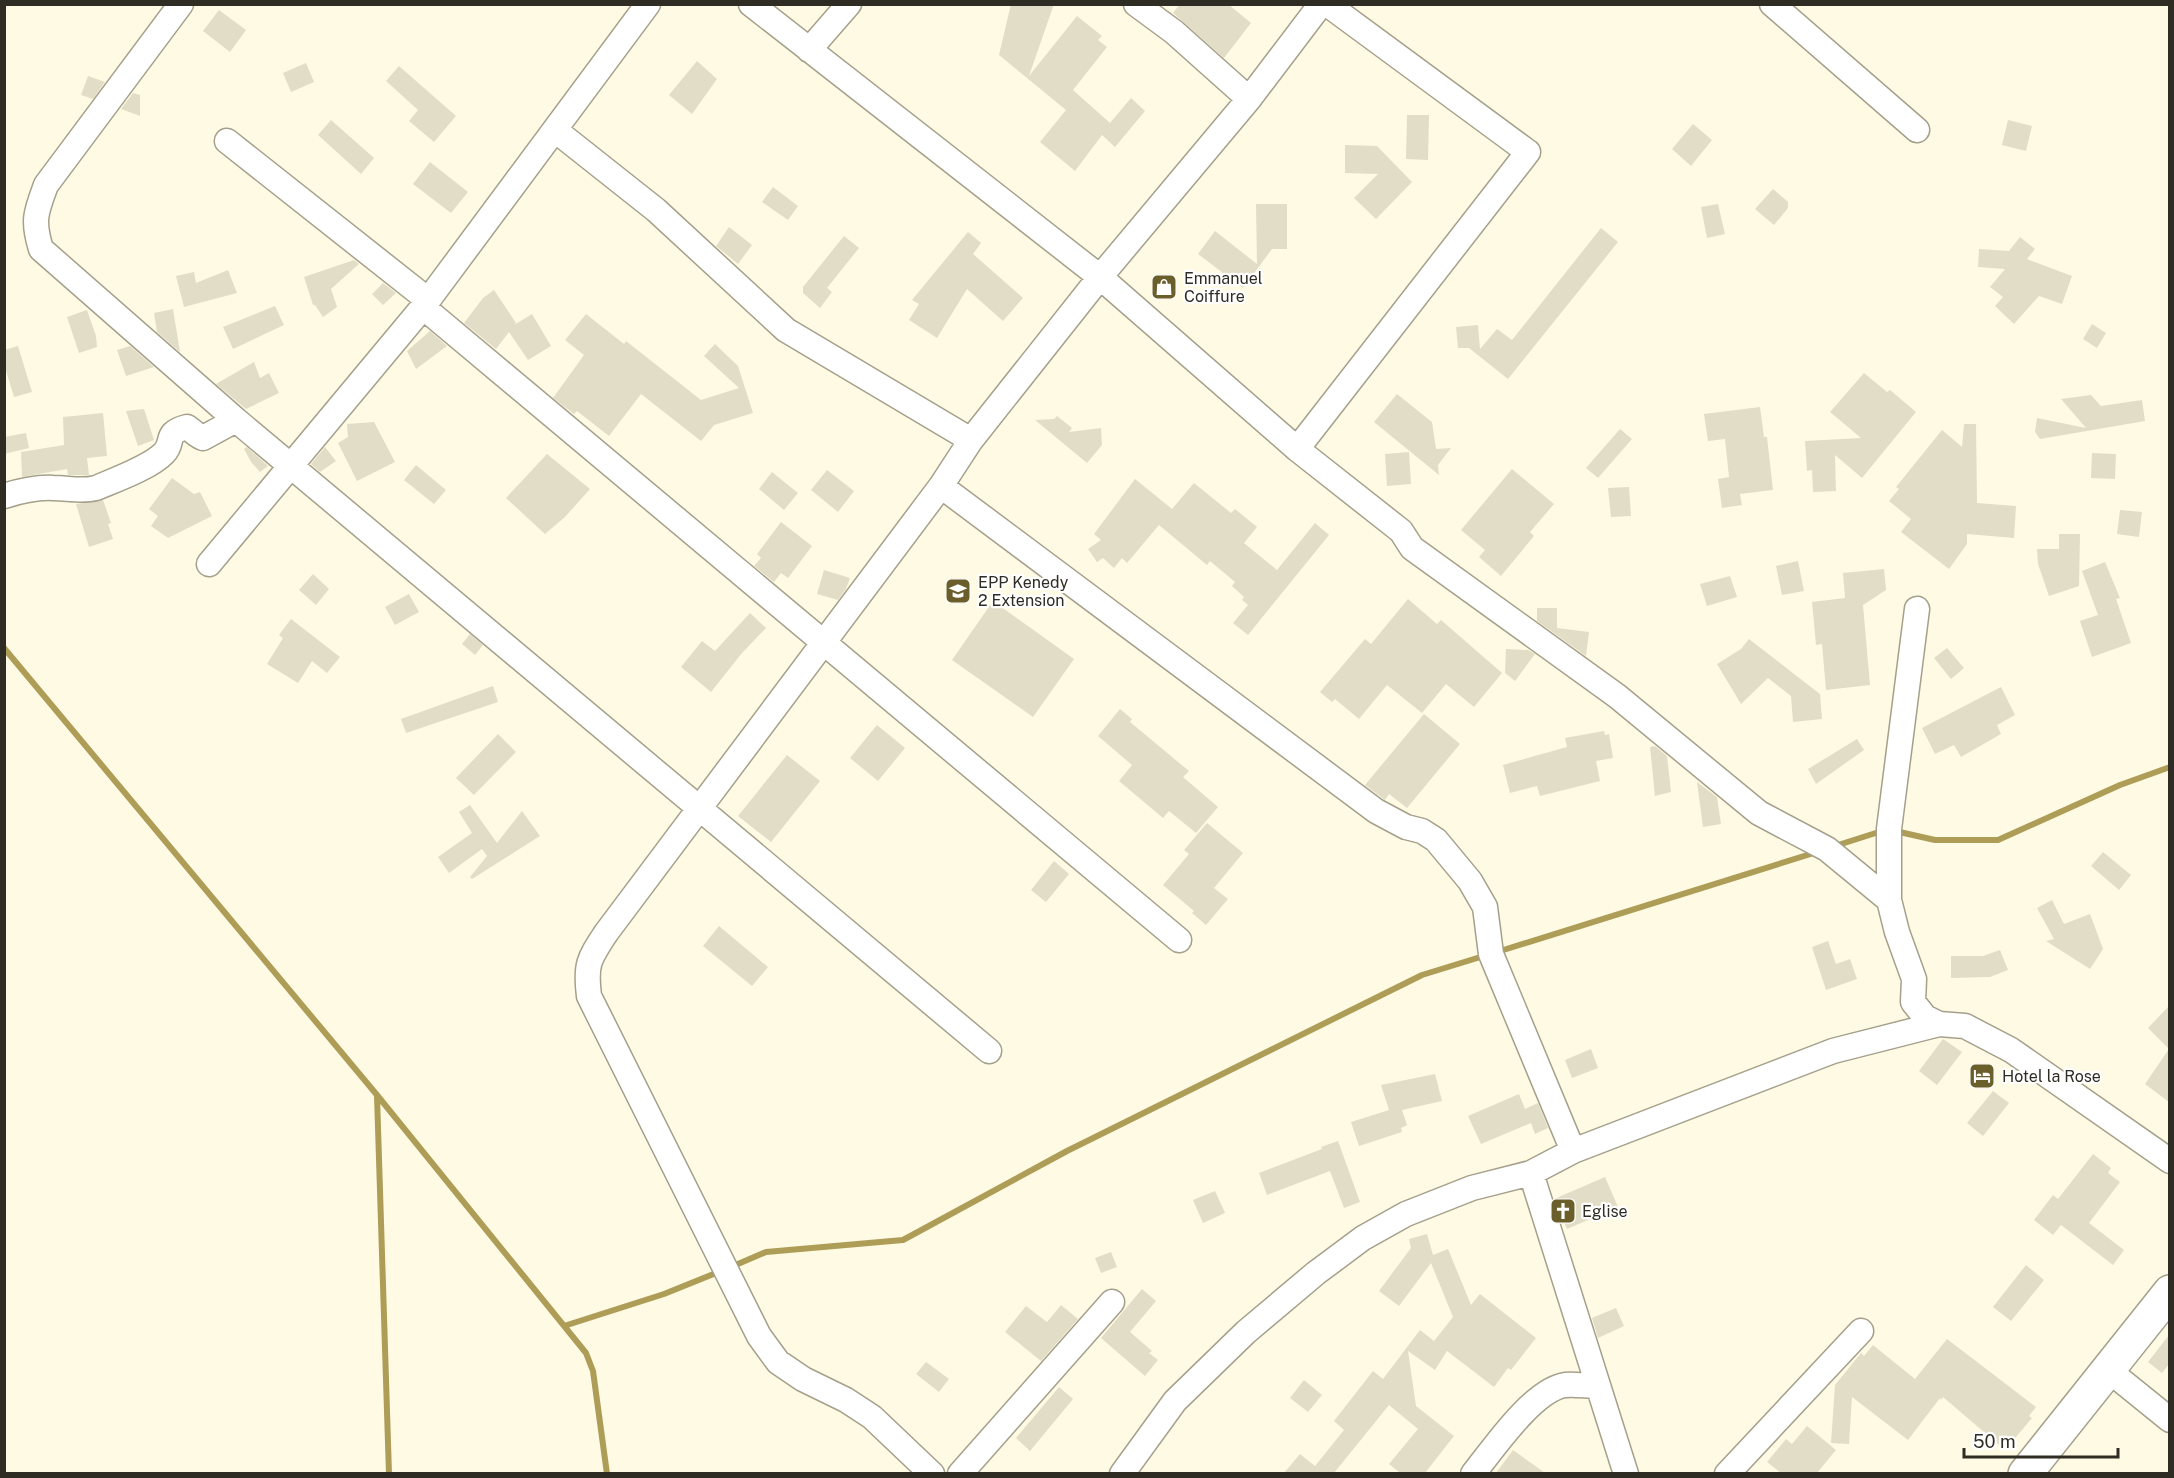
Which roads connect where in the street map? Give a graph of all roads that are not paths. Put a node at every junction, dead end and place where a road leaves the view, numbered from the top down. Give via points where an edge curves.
1 (181, 4) edge
2 (648, 4) edge
3 (751, 4) edge
4 (849, 4) edge
5 (1136, 4) edge
6 (1321, 4) edge
7 (1327, 4) edge
8 (1772, 4) edge
9 (809, 50) junction
10 (1249, 99) junction
11 (555, 130) junction
12 (1917, 130) dead end
13 (227, 141) dead end
14 (1100, 277) junction
15 (426, 303) junction
16 (236, 420) junction
17 (971, 440) junction
18 (1297, 449) junction
19 (291, 466) junction
20 (941, 486) junction
21 (4, 496) edge
22 (209, 564) dead end
23 (1917, 609) dead end
24 (823, 642) junction
25 (700, 810) junction
26 (1888, 900) junction
27 (1179, 939) dead end
28 (1939, 1024) junction
29 (989, 1051) dead end
30 (1574, 1151) junction
31 (2169, 1161) edge
32 (1531, 1173) junction
33 (2169, 1292) edge
34 (1112, 1302) dead end
35 (1862, 1330) dead end
36 (2107, 1370) junction
37 (1597, 1386) junction
38 (2169, 1420) edge
39 (932, 1473) edge
40 (960, 1473) edge
41 (1122, 1473) edge
42 (1473, 1473) edge
43 (1626, 1473) edge
44 (1727, 1473) edge
45 (2025, 1473) edge

1 - 16 street via 46,184 36,210 35,230 41,249
2 - 11 street
3 - 9 street
4 - 9 street
5 - 10 street via 1174,32
6 - 10 street
7 - 18 street via 1528,152
8 - 12 street
9 - 14 street
10 - 14 street
11 - 15 street
11 - 17 street via 656,210 786,330
13 - 15 street
14 - 17 street
14 - 18 street
15 - 19 street
15 - 24 street
16 - 19 street
16 - 21 street via 203,438 187,427 178,429 171,435 167,451 156,460 96,488 50,488
17 - 20 street
18 - 26 street via 1401,531 1412,548 1617,696 1759,813 1827,849
19 - 22 street
19 - 25 street
20 - 24 street
20 - 30 street via 1376,811 1436,840 1470,881 1485,907 1491,954
23 - 26 street via 1889,829
24 - 25 street
24 - 27 street
25 - 29 street
25 - 39 street via 590,957 586,974 589,996 759,1336 777,1362 872,1417
26 - 28 street via 1914,980 1913,1002 1925,1017
28 - 30 street via 1833,1052
28 - 31 street via 1965,1026 2011,1050
30 - 32 street
32 - 37 street
32 - 41 street via 1472,1188 1406,1214 1363,1238 1246,1332 1175,1401
33 - 36 street
34 - 40 street
35 - 44 street
36 - 38 street
36 - 45 street
37 - 42 street via 1565,1385 1545,1392 1516,1420
37 - 43 street

